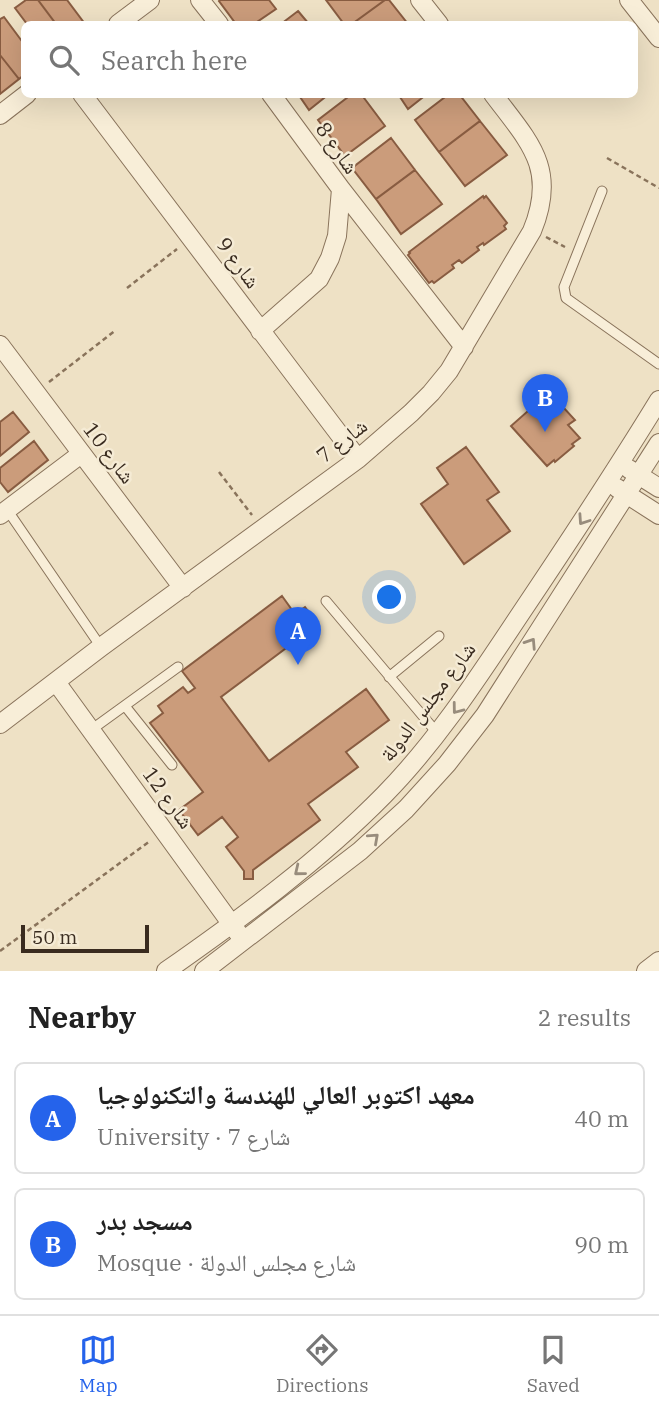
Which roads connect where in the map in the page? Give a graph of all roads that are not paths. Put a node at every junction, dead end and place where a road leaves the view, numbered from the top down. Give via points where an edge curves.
1 (150, 0) edge
2 (200, 0) edge
3 (420, 0) edge
4 (629, 0) edge
5 (122, 21) edge
6 (217, 21) edge
7 (437, 21) edge
8 (659, 38) edge
9 (22, 98) edge
10 (85, 98) edge
11 (274, 98) edge
12 (496, 98) edge
13 (0, 115) edge
14 (341, 189) junction
15 (602, 191) dead end
16 (260, 331) junction
17 (0, 345) edge
18 (464, 347) junction
19 (659, 364) edge
20 (659, 400) edge
21 (659, 443) edge
22 (81, 454) junction
23 (358, 459) junction
24 (620, 464) junction
25 (639, 475) junction
26 (608, 482) junction
27 (659, 488) edge
28 (627, 494) junction
29 (4, 513) edge
30 (659, 515) edge
31 (183, 589) junction
32 (326, 601) dead end
33 (439, 636) dead end
34 (101, 647) junction
35 (178, 667) dead end
36 (389, 677) junction
37 (56, 682) junction
38 (125, 706) junction
39 (0, 724) edge
40 (91, 730) junction
41 (438, 734) junction
42 (172, 765) dead end
43 (232, 925) junction
44 (244, 941) junction
45 (659, 961) edge
46 (166, 971) edge
47 (206, 971) edge
48 (646, 971) edge

1 - 5 street
2 - 6 street
3 - 7 street
4 - 8 street
9 - 13 street
10 - 16 street, شارع 9
11 - 14 street, شارع 8
12 - 18 street, شارع 7 via 535,152 543,192 532,231
14 - 16 street, شارع 8 via 337,236 319,279
14 - 18 street
15 - 19 lane via 564,287 566,298
16 - 23 street, شارع 9
17 - 22 street, شارع 10
18 - 23 street, شارع 7 via 431,393
20 - 24 street, شارع مجلس الدولة
21 - 25 street
22 - 29 street
22 - 31 street, شارع 10
23 - 31 street, شارع 7
24 - 25 street
24 - 26 street, شارع مجلس الدولة
25 - 27 street
25 - 28 street
26 - 28 street
26 -> 41 street, شارع مجلس الدولة
28 - 30 street
44 -> 28 street via 360,850 447,764 485,715
29 - 34 lane
31 - 34 street, شارع 7
32 - 36 lane
33 - 36 lane
34 - 37 street, شارع 7
35 - 38 lane
36 - 41 lane
37 - 39 street, شارع 7
37 - 40 street, شارع 12
38 - 40 lane
38 - 42 lane
40 - 43 street, شارع 12
41 -> 43 street, شارع مجلس الدولة via 341,837
43 - 44 street, شارع 12
43 - 46 street, شارع مجلس الدولة
44 - 47 street
45 - 48 street

